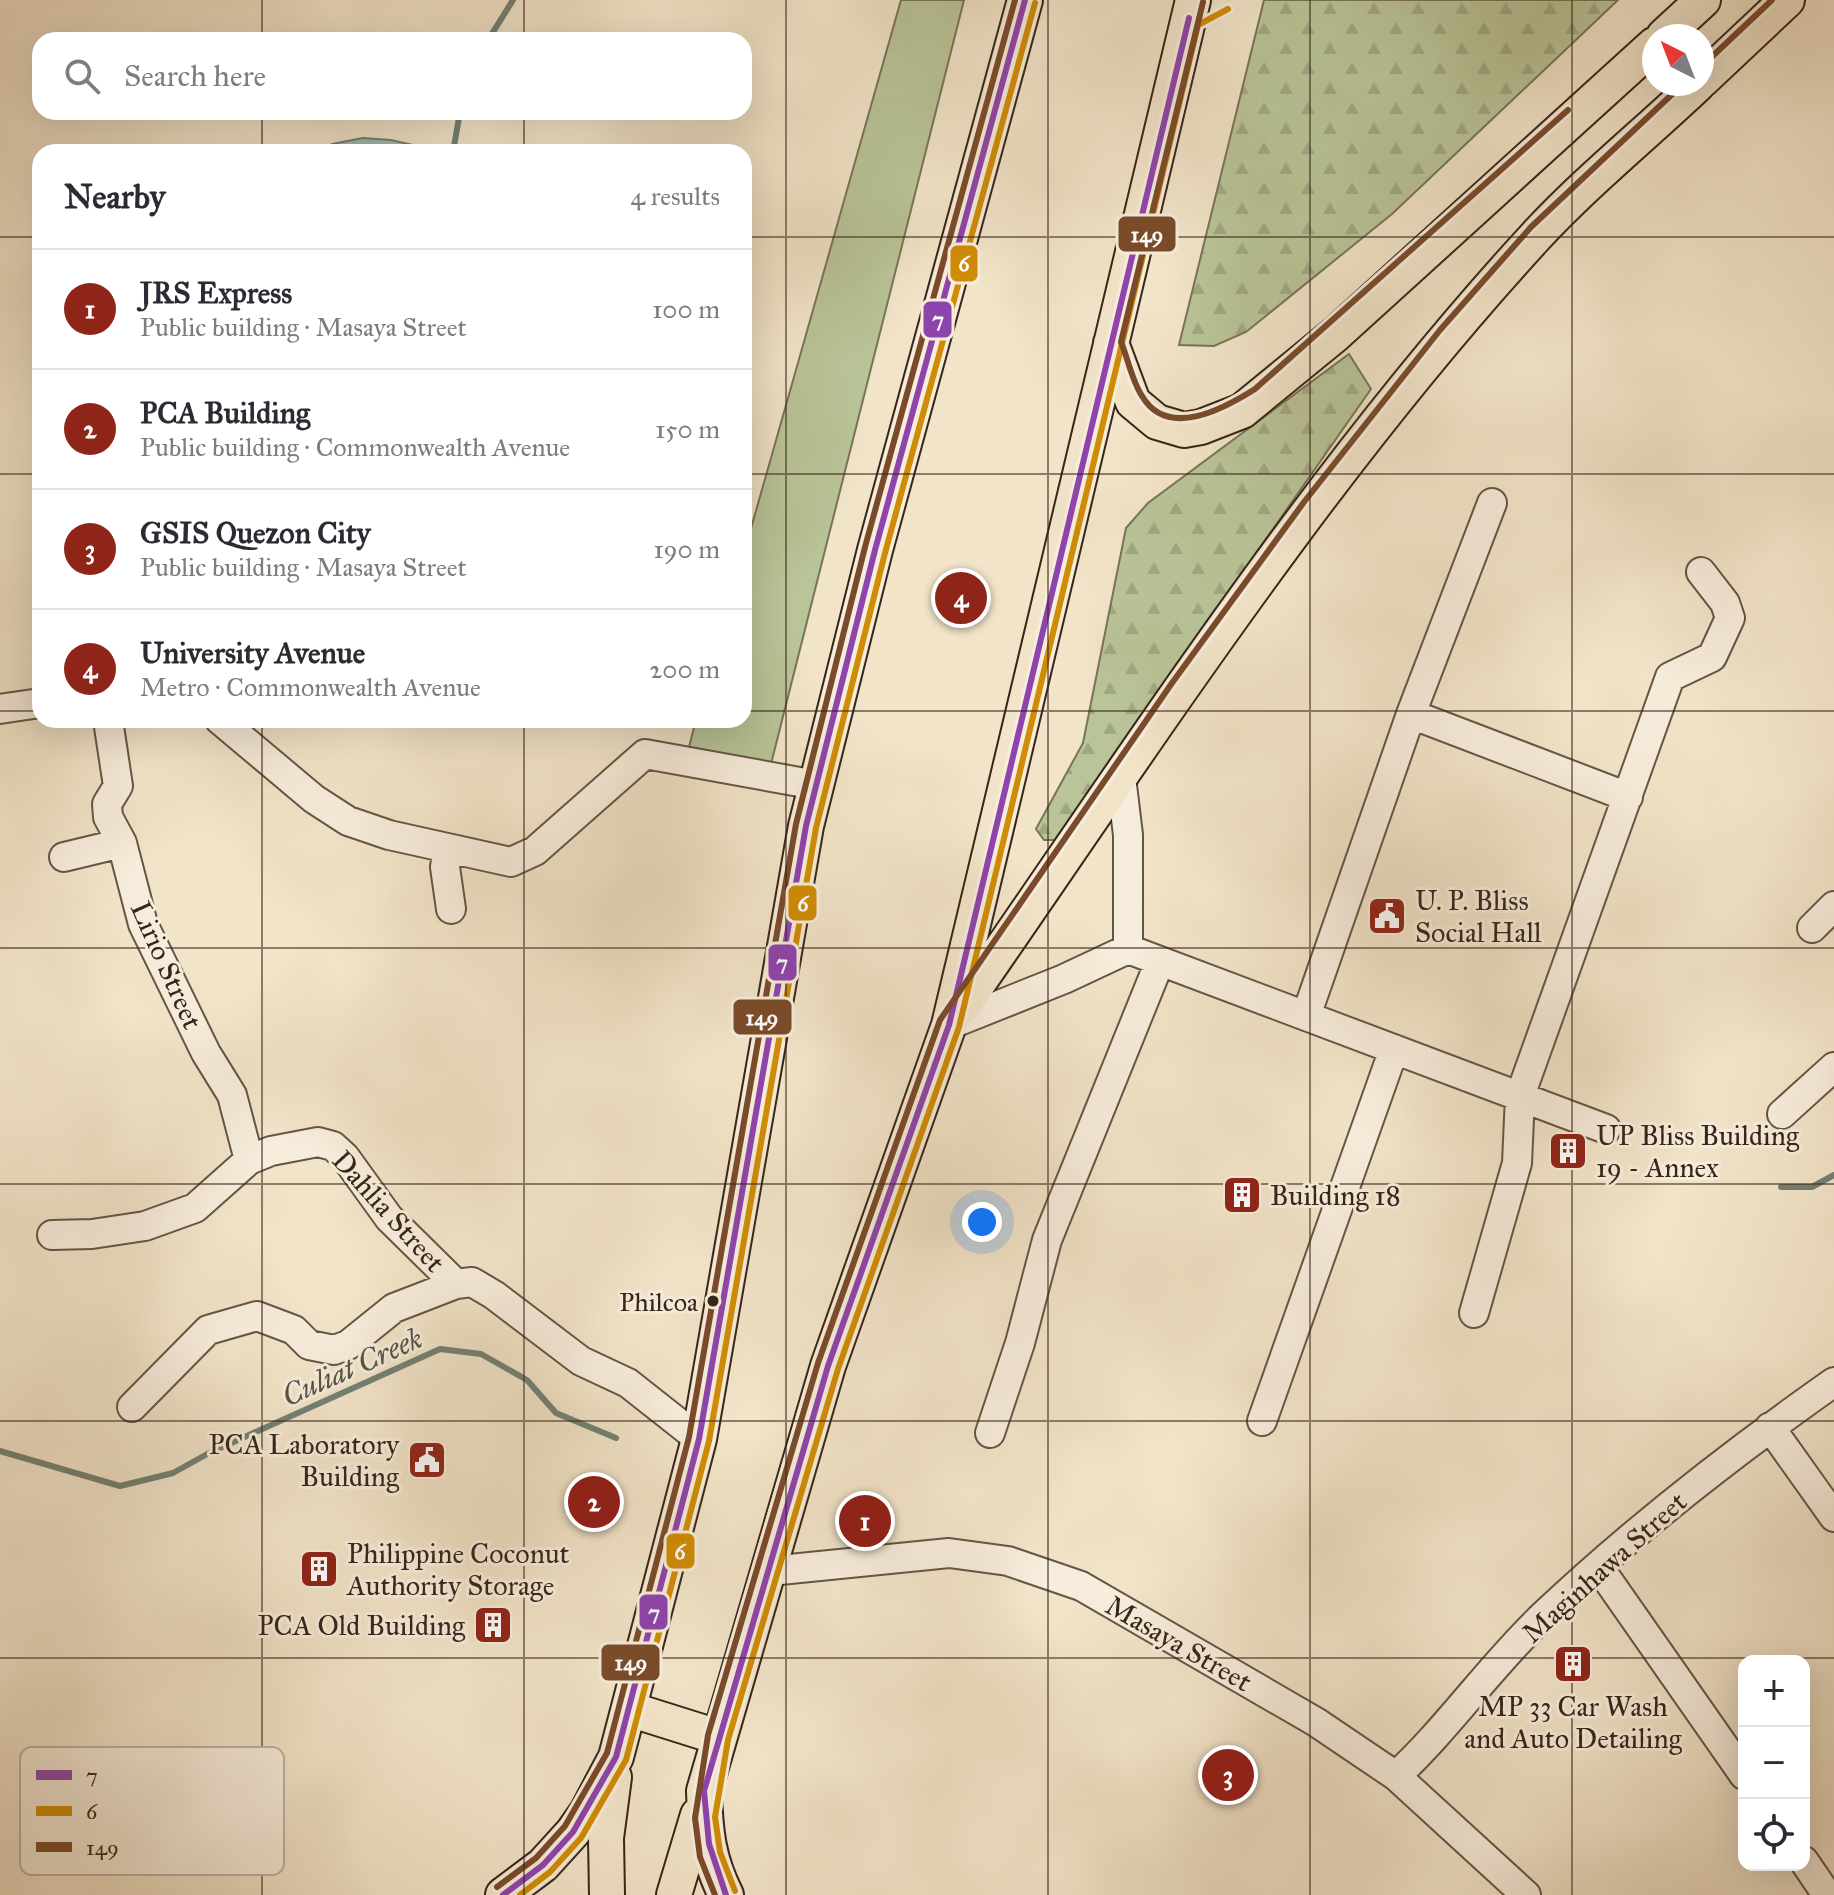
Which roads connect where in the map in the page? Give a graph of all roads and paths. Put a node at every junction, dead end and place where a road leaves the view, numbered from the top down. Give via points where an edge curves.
1 (1025, 0) edge
2 (1193, 0) edge
3 (1703, 0) edge
4 (1787, 0) edge
5 (1677, 24) edge
6 (1642, 56) edge
7 (1714, 69) edge
8 (1685, 96) edge
9 (1111, 343) junction
10 (1492, 503) dead end
11 (1701, 572) dead end
12 (32, 704) edge
13 (0, 709) edge
14 (1411, 714) junction
15 (109, 728) edge
16 (230, 728) edge
17 (1121, 777) junction
18 (816, 785) junction
19 (1628, 797) junction
20 (122, 843) junction
21 (448, 849) junction
22 (64, 857) dead end
23 (1834, 906) edge
24 (451, 909) dead end
25 (1812, 928) dead end
26 (1128, 949) junction
27 (1160, 961) junction
28 (1306, 1016) junction
29 (949, 1025) junction
30 (1394, 1049) junction
31 (1834, 1067) edge
32 (1520, 1096) junction
33 (1782, 1114) dead end
34 (1606, 1129) dead end
35 (249, 1160) junction
36 (52, 1235) dead end
37 (456, 1284) junction
38 (1474, 1313) dead end
39 (1834, 1382) edge
40 (132, 1407) dead end
41 (1262, 1421) dead end
42 (1770, 1427) junction
43 (990, 1433) dead end
44 (699, 1439) junction
45 (1834, 1517) edge
46 (1598, 1566) junction
47 (770, 1571) junction
48 (629, 1709) junction
49 (718, 1737) junction
50 (616, 1757) junction
51 (1738, 1766) edge
52 (1396, 1776) junction
53 (704, 1791) junction
54 (1810, 1870) edge
55 (503, 1895) edge
56 (607, 1895) edge
57 (674, 1895) edge
58 (726, 1895) edge
59 (1526, 1895) edge
60 (1827, 1895) edge

1 - 18 main road
2 - 9 main road
3 - 5 main road
4 - 7 main road
6 - 9 main road via 1336,334 1242,411 1184,430 1157,422 1133,402
8 - 17 main road via 1538,234 1448,336 1312,508
9 - 29 main road
10 - 14 street
11 - 19 street via 1730,618 1712,657 1670,677
12 - 13 street
14 - 19 street
14 - 28 street
15 - 20 street, Lirio Street via 118,786 107,804 108,817
16 - 21 street via 348,821
17 - 26 street via 1128,835
17 - 29 main road
18 - 21 street via 645,754 521,859 511,862
18 - 44 main road
19 - 32 street
20 - 22 street
20 - 35 street, Lirio Street via 143,924 232,1095
21 - 24 street
23 - 25 street
26 - 27 street
26 - 29 street
27 - 28 street
27 - 43 street via 1047,1240
28 - 30 street
29 - 47 main road via 828,1366
30 - 32 street
30 - 41 street
31 - 33 street
32 - 34 street
32 - 38 street via 1517,1163
35 - 36 street, Dahlia Street via 195,1208 145,1226
35 - 37 street, Dahlia Street via 304,1142 333,1146 389,1218
37 - 40 street via 394,1308 334,1350 309,1345 294,1330 257,1316 208,1330
37 - 44 street, Dahlia Street via 482,1287 561,1348 628,1383
39 - 42 street, Maginhawa Street
42 - 45 street
42 - 46 street, Maginhawa Street
44 - 48 main road
46 - 51 street
46 - 52 street, Maginhawa Street via 1542,1617
47 - 49 main road
47 - 52 street, Masaya Street via 949,1553 1047,1572 1081,1586 1316,1722
48 - 49 main road
48 - 50 main road
49 - 53 main road
50 - 55 main road via 573,1832 543,1865
50 - 56 main road via 606,1838
52 - 59 street, Masaya Street
53 - 57 main road
53 - 58 main road via 705,1835 713,1870
54 - 60 street

